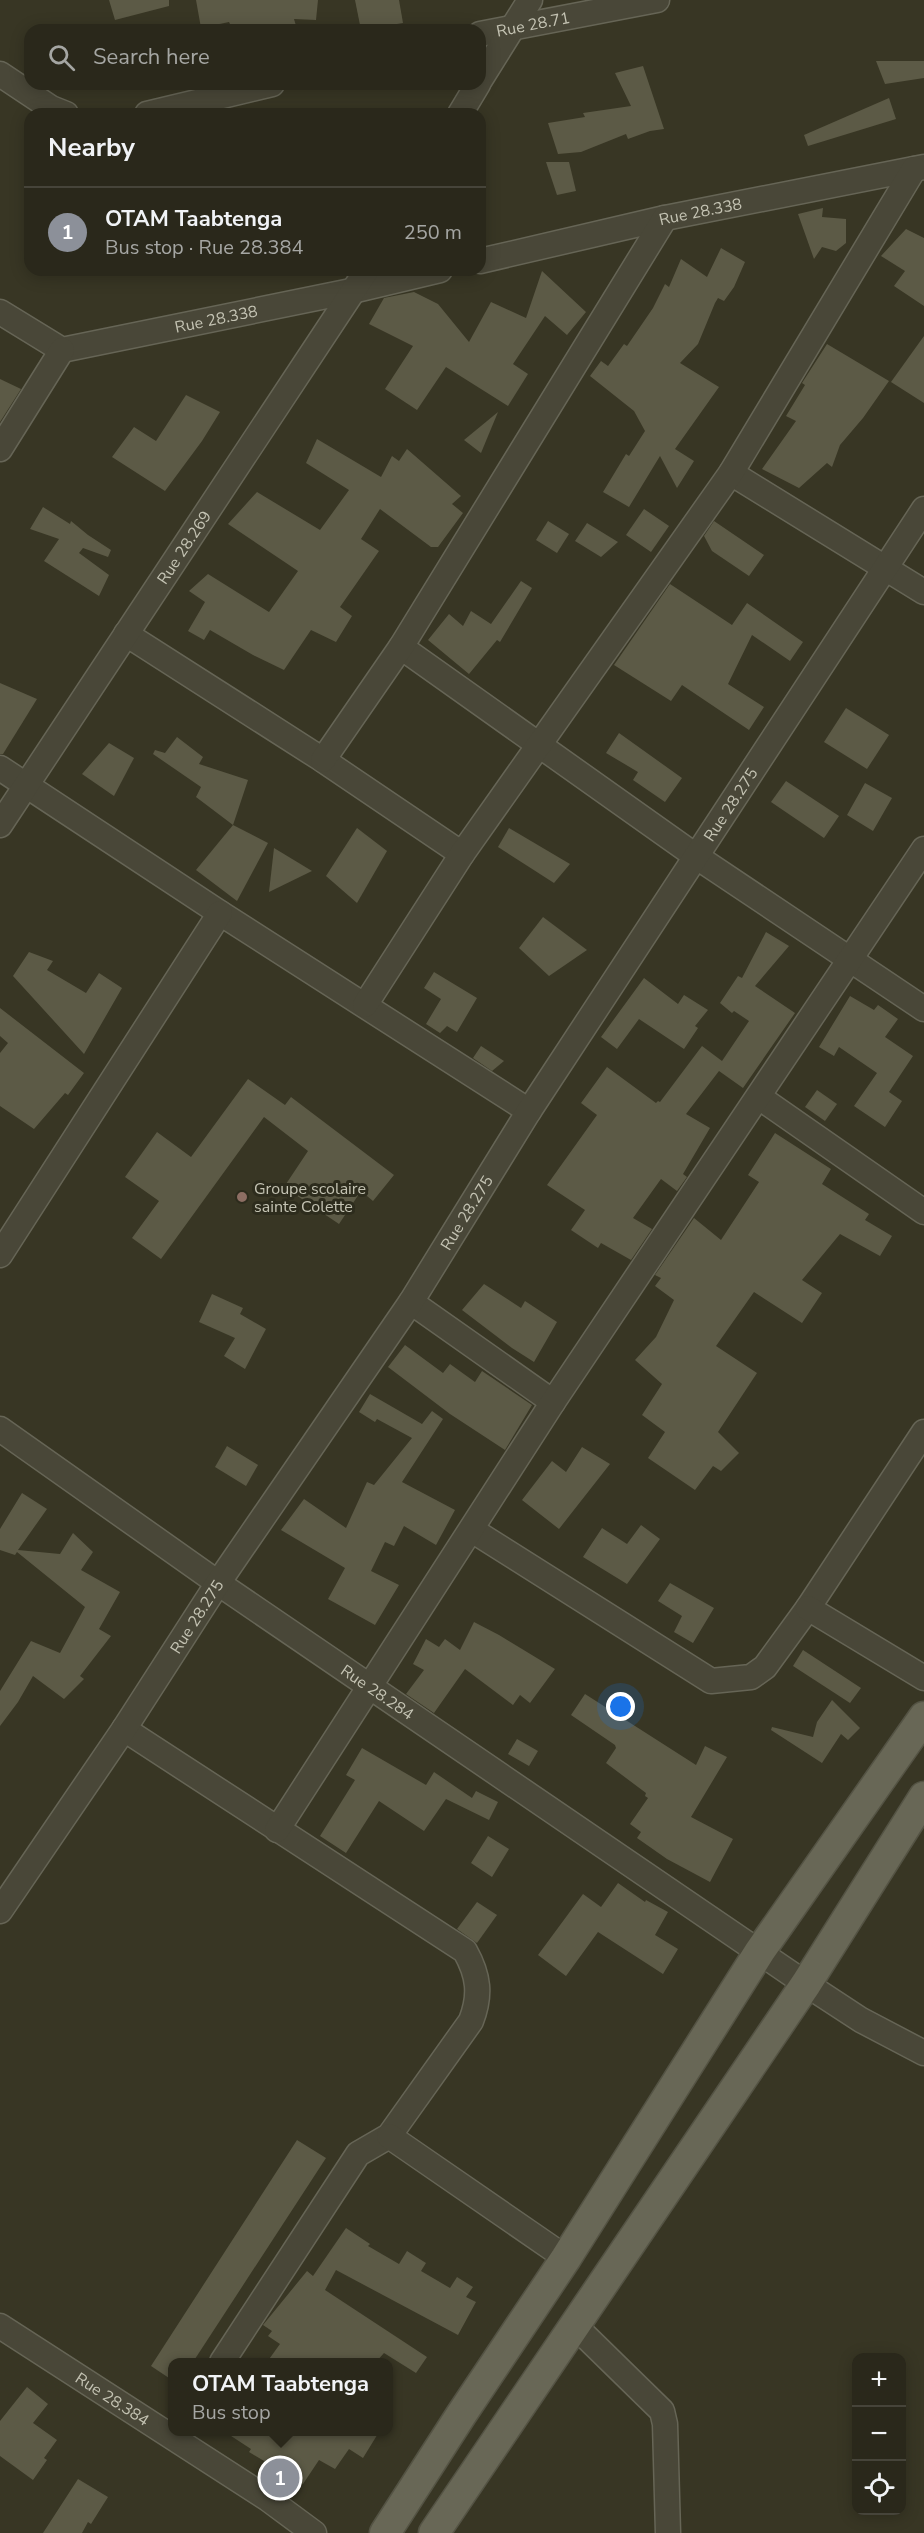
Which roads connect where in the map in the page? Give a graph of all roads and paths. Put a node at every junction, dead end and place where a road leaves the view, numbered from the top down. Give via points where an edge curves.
1 (530, 0) edge
2 (657, 0) edge
3 (512, 26) junction
4 (486, 32) edge
5 (486, 70) edge
6 (0, 74) edge
7 (24, 90) edge
8 (24, 90) edge
9 (247, 90) edge
10 (474, 90) edge
11 (51, 108) edge
12 (172, 108) edge
13 (464, 108) edge
14 (919, 168) edge
15 (665, 218) junction
16 (486, 260) edge
17 (393, 276) edge
18 (362, 280) edge
19 (0, 312) edge
20 (62, 350) junction
21 (0, 449) edge
22 (731, 473) junction
23 (924, 509) edge
24 (885, 567) junction
25 (924, 592) edge
26 (126, 634) junction
27 (401, 647) junction
28 (542, 745) junction
29 (323, 760) junction
30 (0, 768) edge
31 (26, 785) junction
32 (0, 825) edge
33 (924, 849) edge
34 (462, 854) junction
35 (697, 857) junction
36 (220, 913) junction
37 (849, 958) junction
38 (365, 1005) junction
39 (924, 1009) edge
40 (759, 1097) junction
41 (530, 1112) junction
42 (924, 1212) edge
43 (0, 1255) edge
44 (411, 1302) junction
45 (553, 1402) junction
46 (0, 1429) edge
47 (924, 1432) edge
48 (472, 1530) junction
49 (218, 1583) junction
50 (808, 1608) junction
51 (924, 1678) edge
52 (368, 1686) junction
53 (924, 1717) edge
54 (124, 1729) junction
55 (924, 1797) edge
56 (278, 1830) junction
57 (0, 1911) edge
58 (760, 1951) junction
59 (806, 1984) junction
60 (924, 2053) edge
61 (389, 2136) junction
62 (566, 2258) junction
63 (574, 2325) junction
64 (0, 2326) edge
65 (225, 2358) edge
66 (168, 2429) edge
67 (179, 2436) edge
68 (314, 2533) edge
69 (386, 2533) edge
70 (434, 2533) edge
71 (668, 2533) edge

1 - 3 street
2 - 3 street, Rue 28.71
3 - 4 street, Rue 28.71
3 - 5 street
6 - 7 street
8 - 11 street
9 - 12 street
10 - 13 street
14 - 15 street, Rue 28.338
14 - 22 street
15 - 16 street, Rue 28.338
15 - 27 street
17 - 18 street, Rue 28.338
18 - 20 street, Rue 28.338
18 - 26 street, Rue 28.269
19 - 20 street
20 - 21 street
22 - 24 street
22 - 28 street
23 - 24 street, Rue 28.275
24 - 25 street
24 - 35 street, Rue 28.275
26 - 29 street
26 - 31 street, Rue 28.269
27 - 28 street
27 - 29 street
28 - 34 street
28 - 35 street
29 - 34 street
30 - 31 street
31 - 32 street, Rue 28.269
31 - 36 street
33 - 37 street
34 - 38 street
35 - 37 street
35 - 41 street, Rue 28.275
36 - 38 street
36 - 43 street
37 - 39 street
37 - 40 street
38 - 41 street
40 - 42 street
40 - 45 street
41 - 44 street, Rue 28.275
44 - 45 street
44 - 49 street, Rue 28.275
45 - 48 street
46 - 49 street, Rue 28.284
47 - 50 street
48 - 50 street via 711,1681 751,1677 765,1667
48 - 52 street
49 - 52 street, Rue 28.284
49 - 54 street, Rue 28.275
50 - 51 street
52 - 56 street
52 - 58 street, Rue 28.284
53 - 58 main road
54 - 56 street
54 - 57 street, Rue 28.275
55 - 59 main road
56 - 61 street via 465,1951 474,1967 477,2004 471,2021
58 - 59 street, Rue 28.284
58 - 62 main road
59 - 60 street, Rue 28.284 via 861,2020
59 - 63 main road
61 - 62 street
61 - 65 street via 358,2154
62 - 69 main road
63 - 70 main road
63 - 71 street via 662,2411
64 - 66 street, Rue 28.384
67 - 68 street, Rue 28.384

